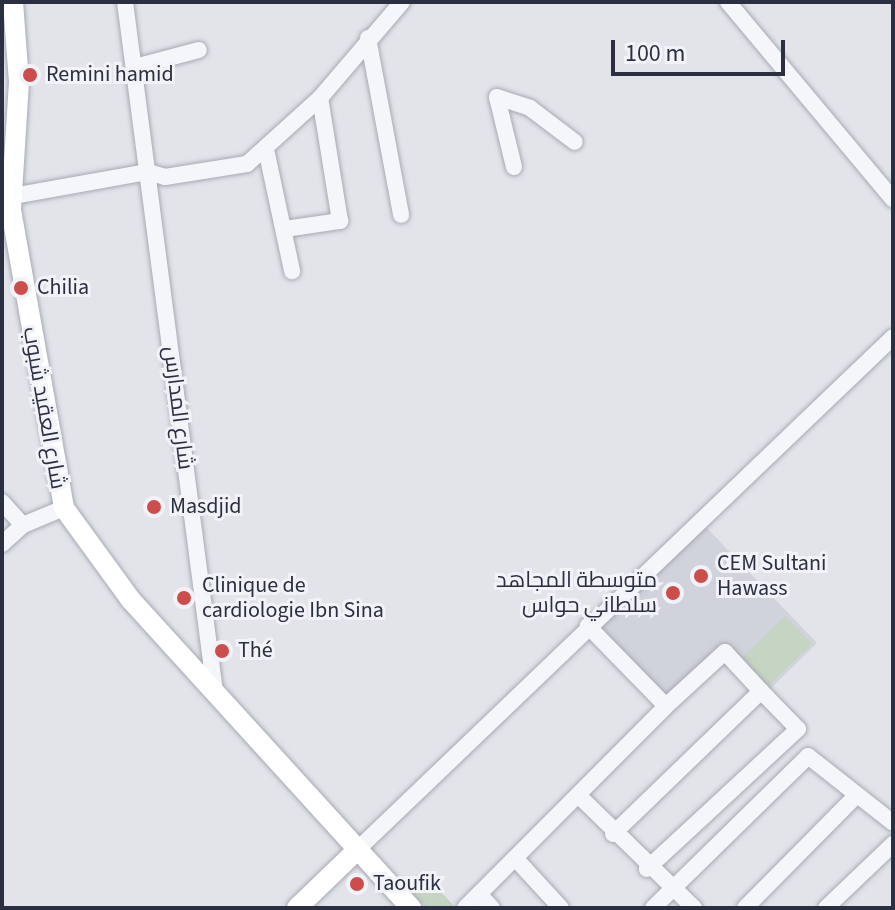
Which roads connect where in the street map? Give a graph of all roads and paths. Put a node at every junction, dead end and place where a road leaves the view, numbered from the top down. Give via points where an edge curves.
1 (13, 2) edge
2 (125, 2) edge
3 (402, 2) edge
4 (728, 2) edge
5 (368, 38) junction
6 (199, 50) dead end
7 (135, 67) junction
8 (320, 98) junction
9 (575, 142) dead end
10 (267, 154) junction
11 (514, 167) dead end
12 (148, 172) junction
13 (893, 199) edge
14 (9, 206) edge
15 (401, 215) dead end
16 (285, 229) junction
17 (292, 271) dead end
18 (893, 337) edge
19 (2, 504) edge
20 (64, 508) junction
21 (23, 525) junction
22 (2, 544) edge
23 (588, 626) junction
24 (761, 691) junction
25 (215, 692) junction
26 (666, 706) junction
27 (578, 795) junction
28 (857, 795) junction
29 (893, 823) edge
30 (613, 834) junction
31 (893, 844) edge
32 (357, 850) junction
33 (515, 858) junction
34 (647, 869) junction
35 (672, 890) junction
36 (479, 894) junction
37 (297, 908) edge
38 (411, 908) edge
39 (465, 908) edge
40 (492, 908) edge
41 (561, 908) edge
42 (653, 908) edge
43 (694, 908) edge
44 (745, 908) edge
45 (826, 908) edge

1 - 14 main road, شارع العقيد شبوب via 19,82
2 - 7 street, شارع المدارس
3 - 5 street
4 - 13 street
5 - 8 street
5 - 15 street
6 - 7 street
7 - 12 street, شارع المدارس
8 - 10 street
8 - 16 street via 340,221
9 - 11 street via 530,108 497,97
10 - 12 street via 178,175
10 - 16 street
12 - 14 street
12 - 25 street, شارع المدارس
14 - 20 main road, شارع العقيد شبوب
16 - 17 street
18 - 23 street
19 - 21 street
20 - 21 street
20 - 25 main road, شارع العقيد شبوب via 82,541
21 - 22 street
23 - 26 street
23 - 32 street
24 - 26 street via 725,652
24 - 30 street
24 - 34 street via 798,729
25 - 32 main road, شارع العقيد شبوب
26 - 27 street
27 - 30 street
27 - 33 street
28 - 29 street
28 - 35 street via 808,756
28 - 44 street
30 - 34 street
31 - 45 street
32 - 37 main road
32 - 38 main road, شارع العقيد شبوب
33 - 36 street
33 - 41 street
34 - 35 street
35 - 42 street
35 - 43 street
36 - 39 street
36 - 40 street

